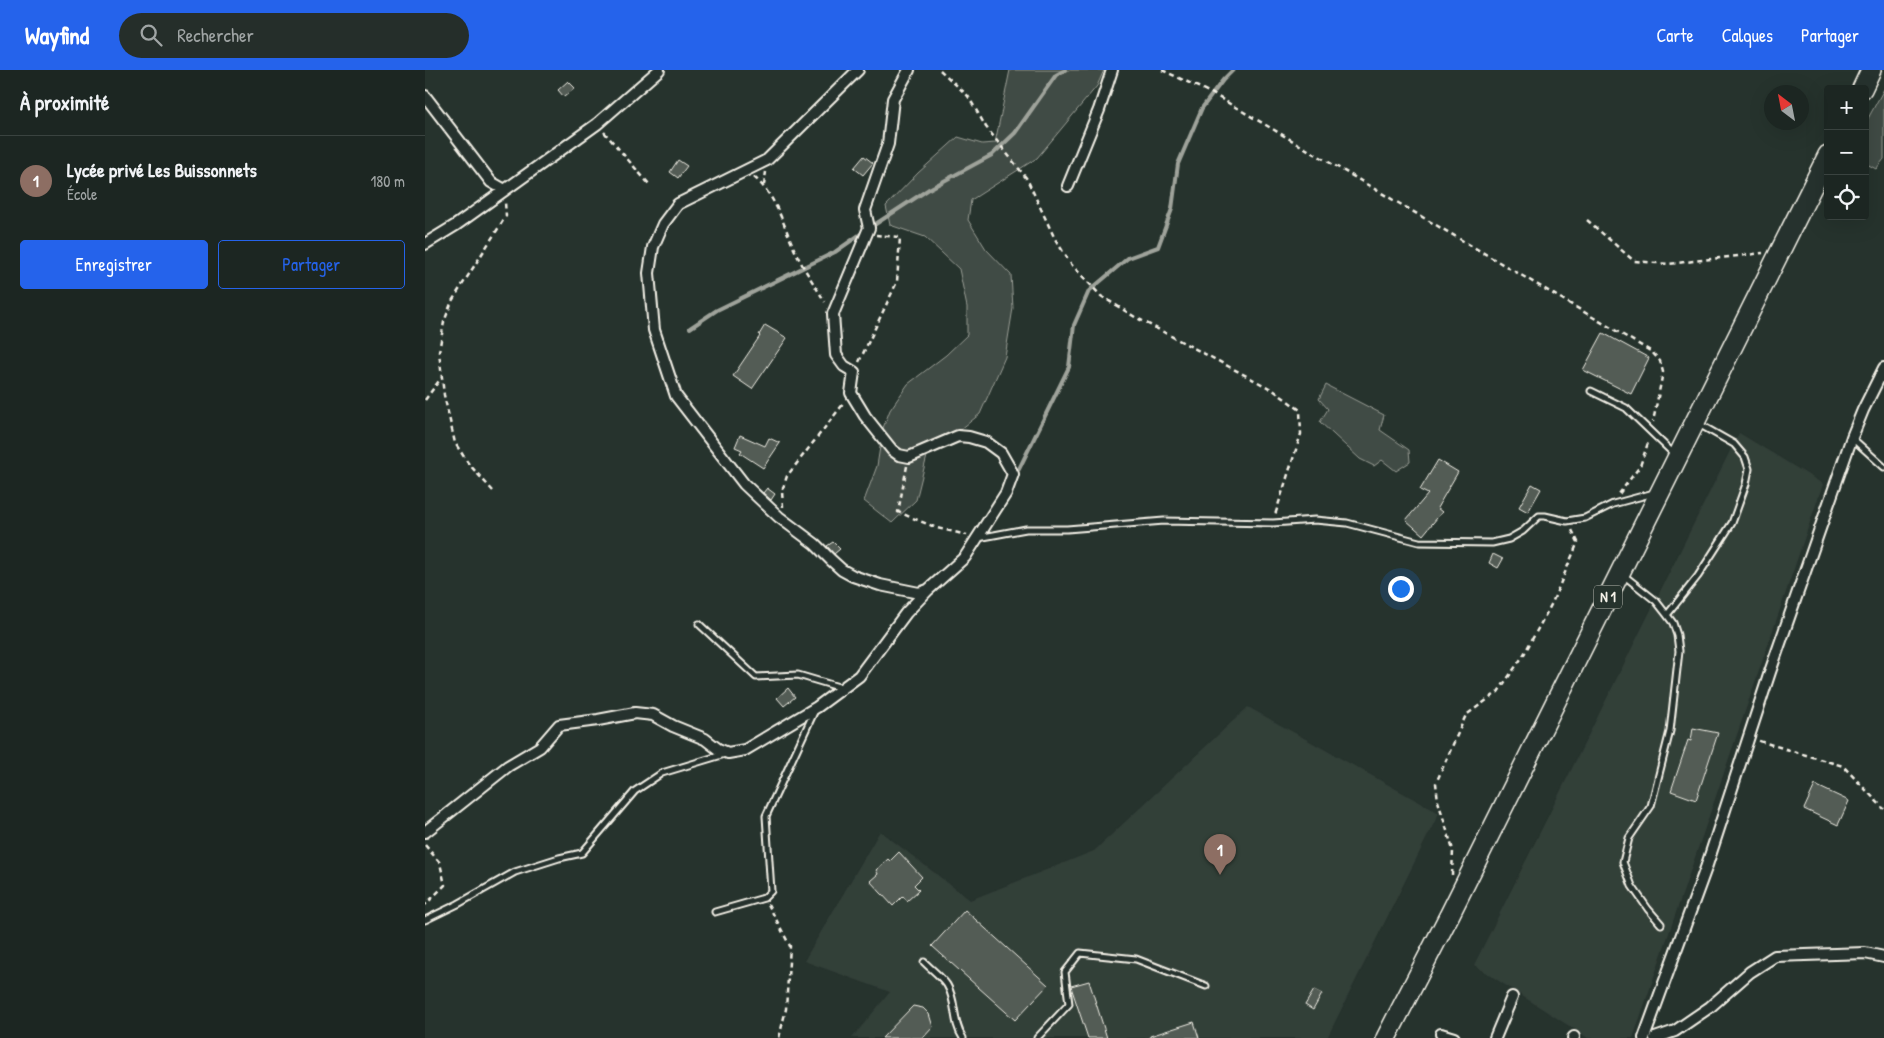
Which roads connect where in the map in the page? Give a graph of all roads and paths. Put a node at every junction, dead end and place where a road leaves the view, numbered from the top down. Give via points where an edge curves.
1 (659, 70) edge
2 (858, 70) edge
3 (909, 70) edge
4 (941, 70) edge
5 (1111, 70) edge
6 (1162, 70) edge
7 (1871, 70) edge
8 (1864, 85) edge
9 (425, 96) edge
10 (597, 124) junction
11 (1824, 163) edge
12 (747, 171) junction
13 (649, 184) dead end
14 (1068, 186) dead end
15 (505, 190) junction
16 (1587, 220) dead end
17 (866, 234) junction
18 (425, 244) edge
19 (1780, 251) junction
20 (833, 314) junction
21 (1884, 368) edge
22 (854, 372) junction
23 (442, 377) junction
24 (1591, 391) dead end
25 (851, 393) junction
26 (425, 400) edge
27 (1695, 422) junction
28 (1651, 432) junction
29 (1852, 437) junction
30 (1677, 457) junction
31 (909, 458) junction
32 (1884, 467) edge
33 (493, 491) dead end
34 (1660, 491) junction
35 (1613, 504) junction
36 (1567, 520) junction
37 (1273, 523) junction
38 (793, 528) junction
39 (978, 538) junction
40 (1620, 572) junction
41 (928, 590) junction
42 (1667, 615) junction
43 (699, 624) dead end
44 (842, 688) junction
45 (817, 707) junction
46 (1748, 738) junction
47 (728, 753) junction
48 (1884, 809) edge
49 (425, 832) edge
50 (425, 845) edge
51 (1452, 877) dead end
52 (765, 898) junction
53 (425, 906) edge
54 (715, 912) dead end
55 (425, 920) edge
56 (1661, 924) dead end
57 (1884, 957) edge
58 (924, 962) dead end
59 (1206, 986) dead end
60 (1512, 997) dead end
61 (1441, 1034) dead end
62 (779, 1038) edge
63 (963, 1038) edge
64 (1037, 1038) edge
65 (1386, 1038) edge
66 (1454, 1038) edge
67 (1495, 1038) edge
68 (1644, 1038) edge
69 (1655, 1038) edge

1 - 10 street
2 - 12 street via 767,160
3 - 17 street via 893,99 888,144 865,210 869,228
4 - 37 path via 968,96 986,127 1027,179 1055,239 1071,264 1101,296 1273,390 1300,410 1301,434
5 - 14 street via 1099,110
6 - 28 path via 1213,94 1652,352 1660,361 1663,372
7 - 8 highway
9 - 15 street via 491,182
10 - 13 path
10 - 15 street
11 - 19 highway, N 1
12 - 20 path via 764,186 778,208 797,255
12 - 38 street via 678,204 663,224 653,247 649,273 654,330 677,396 744,484
15 - 18 street
15 - 23 path via 506,216 452,301 444,322 439,352
16 - 19 path via 1634,261 1669,264
17 - 20 street
17 - 22 path via 899,237 897,282
19 - 27 highway, N 1
20 - 22 street via 836,355 844,366
21 - 29 street
22 - 25 street
23 - 26 path
23 - 33 path via 455,442 468,464
24 - 28 lane via 1626,408
25 - 31 street via 892,450
25 - 38 path via 787,476 782,491 784,512
27 - 30 highway, N 1
27 - 42 lane via 1734,444 1745,457 1749,469 1733,523
28 - 30 lane
28 - 35 path via 1640,466
29 - 32 lane
29 - 46 street
30 - 34 highway, N 1
31 - 39 path via 898,512 937,528
31 - 39 street via 958,436 986,442 1001,453 1013,474 1006,493
34 - 35 lane
34 - 40 highway, N 1
35 - 36 lane via 1585,518
36 - 37 lane via 1539,516 1509,539 1471,544 1419,542 1347,524 1315,520
36 - 51 path via 1578,542 1552,603 1523,656 1497,692 1466,715 1436,782 1438,801 1453,850
37 - 39 lane via 1164,521 1067,529 1026,528
38 - 41 street via 853,576 919,593
39 - 41 street via 965,557
40 - 42 lane via 1656,601
40 - 65 highway, N 1
41 - 44 street via 906,613 859,676
42 - 56 lane via 1673,623 1679,650 1670,731 1651,806 1629,838 1623,862 1632,886
43 - 44 lane via 756,677 798,675
44 - 45 street
45 - 47 street via 745,750
45 - 52 lane via 766,816 771,891
46 - 48 path via 1843,766
46 - 68 street
47 - 49 street via 653,715 635,713 559,725 540,747 507,766
47 - 55 lane via 662,773 635,791 582,853 515,872
50 - 53 path via 439,863 445,885
52 - 54 lane
52 - 62 path via 790,946 786,1009
57 - 69 street via 1865,953 1775,956 1675,1031
58 - 63 lane via 947,984
59 - 64 lane via 1136,959 1080,953 1065,972 1069,1004
60 - 67 street
61 - 66 street

